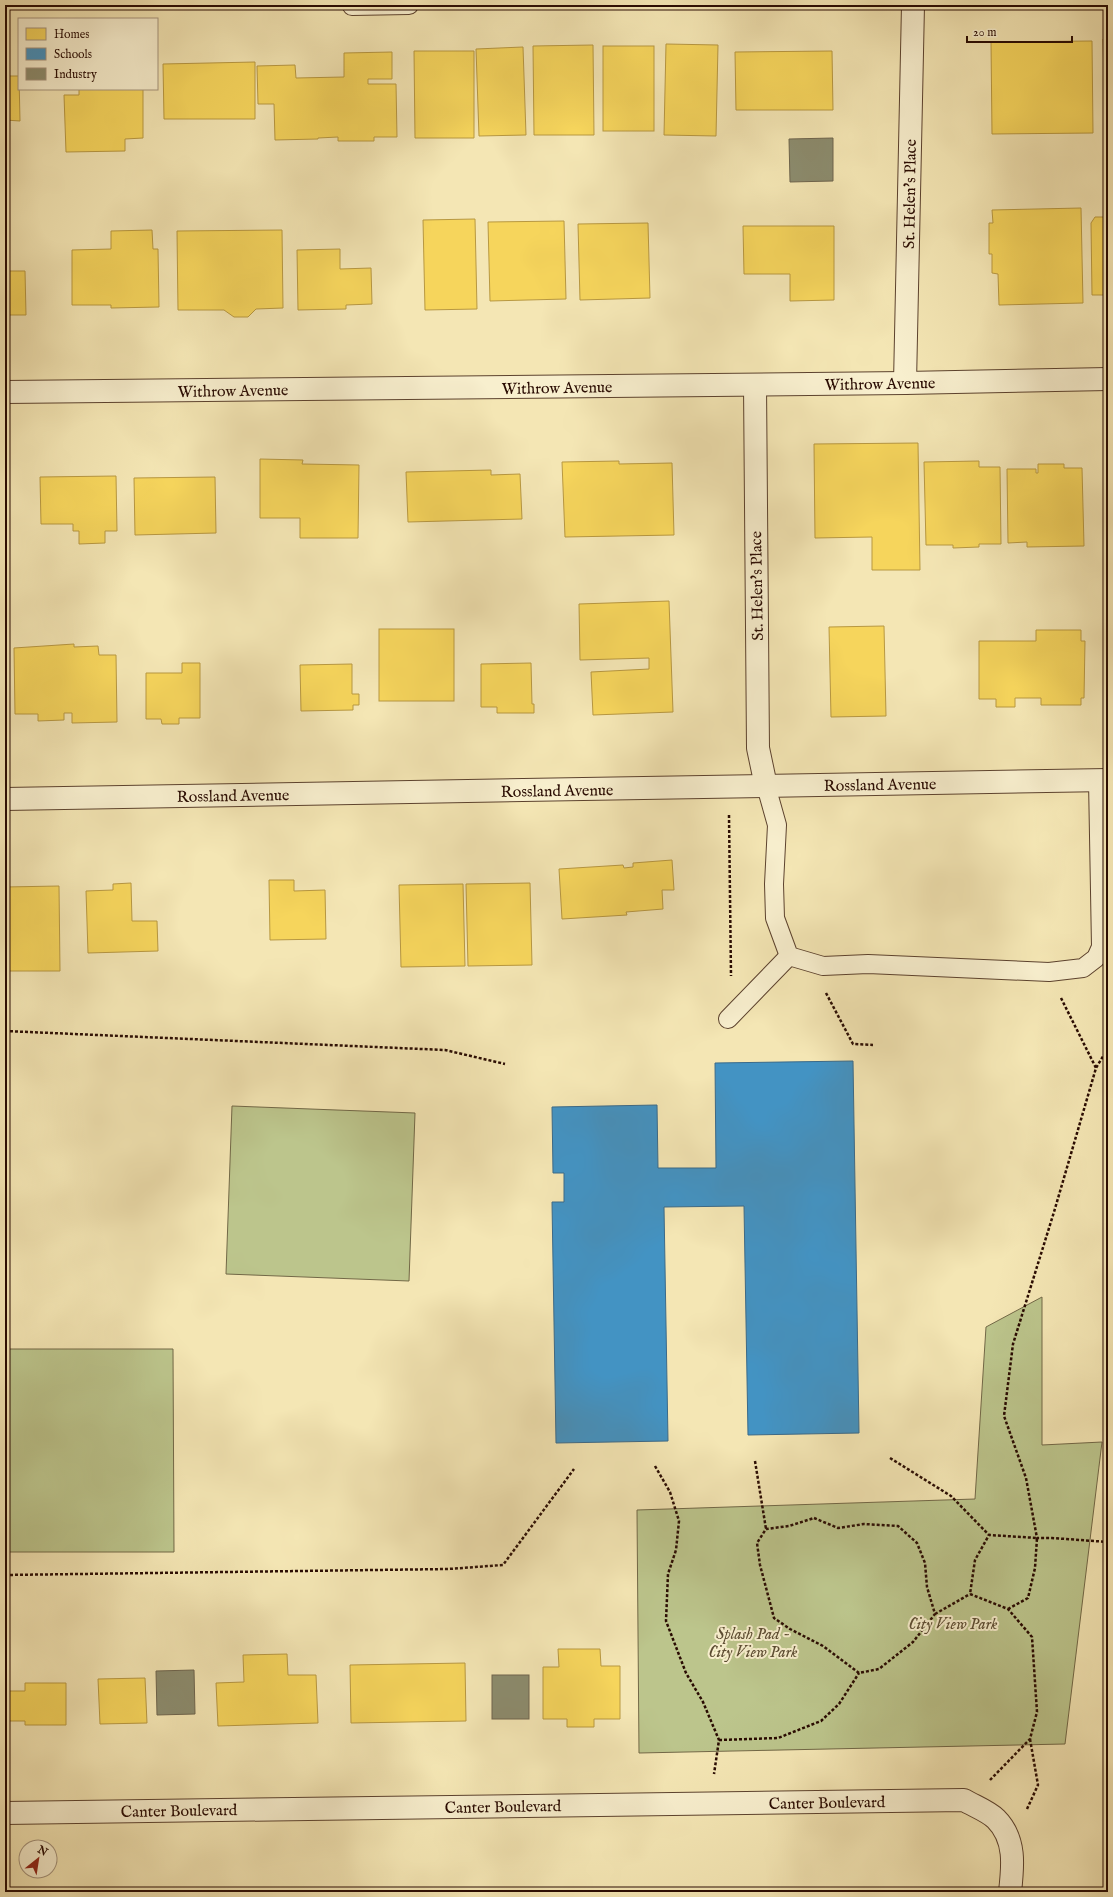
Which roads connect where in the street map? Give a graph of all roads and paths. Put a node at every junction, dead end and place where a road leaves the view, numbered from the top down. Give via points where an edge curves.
1 (409, 5) edge
2 (913, 5) edge
3 (352, 6) dead end
4 (1108, 379) edge
5 (905, 384) junction
6 (755, 385) junction
7 (5, 392) edge
8 (1103, 780) edge
9 (766, 786) junction
10 (728, 787) junction
11 (5, 799) edge
12 (789, 956) junction
13 (824, 989) dead end
14 (1058, 992) dead end
15 (742, 1004) junction
16 (728, 1018) dead end
17 (5, 1031) edge
18 (873, 1045) dead end
19 (1108, 1048) edge
20 (505, 1064) dead end
21 (1096, 1068) junction
22 (890, 1458) dead end
23 (755, 1462) dead end
24 (655, 1466) dead end
25 (574, 1469) dead end
26 (766, 1529) junction
27 (989, 1535) junction
28 (1037, 1538) junction
29 (1108, 1542) edge
30 (5, 1575) edge
31 (970, 1594) junction
32 (1008, 1609) junction
33 (934, 1614) junction
34 (859, 1673) junction
35 (1030, 1739) junction
36 (719, 1740) junction
37 (964, 1800) junction
38 (709, 1804) junction
39 (5, 1812) edge
40 (1002, 1826) junction
41 (1010, 1892) edge

1 - 3 lane
2 - 5 street, St. Helen's Place
4 - 5 street, Withrow Avenue
5 - 6 street, Withrow Avenue
6 - 7 street, Withrow Avenue
6 - 9 street, St. Helen's Place via 758,748
8 - 9 street, Rossland Avenue
8 - 12 lane via 1101,947 1096,958 1084,968 1049,972 868,964 823,966
9 - 10 street, Rossland Avenue
9 - 12 lane via 777,825 775,918
10 - 11 street, Rossland Avenue
10 - 15 path via 731,977
12 - 15 lane
13 - 18 path via 853,1044
14 - 21 path
15 - 16 lane
17 - 20 path via 445,1050
19 - 21 path
21 - 28 path via 1013,1344 1004,1416 1026,1478
22 - 27 path via 951,1496
23 - 26 path
24 - 36 path via 670,1492 679,1521 676,1550 668,1574 666,1621 686,1673 703,1702
25 - 30 path via 503,1565 448,1569
26 - 33 path via 789,1526 814,1518 838,1528 864,1524 898,1526 917,1543 925,1562 927,1588
26 - 34 path via 757,1543 774,1618 823,1646
27 - 28 path
27 - 31 path via 975,1560
28 - 29 path
28 - 32 path via 1035,1568 1028,1598
31 - 32 path
31 - 33 path
32 - 35 path via 1032,1637 1037,1712
33 - 34 path via 913,1642 878,1669
34 - 36 path via 839,1704 821,1721 778,1738
35 - 37 path via 981,1790
35 - 40 path via 1038,1785 1023,1818
36 - 38 path
37 - 38 street, Canter Boulevard
37 - 40 street
38 - 39 street, Canter Boulevard
40 - 41 street via 1013,1864

